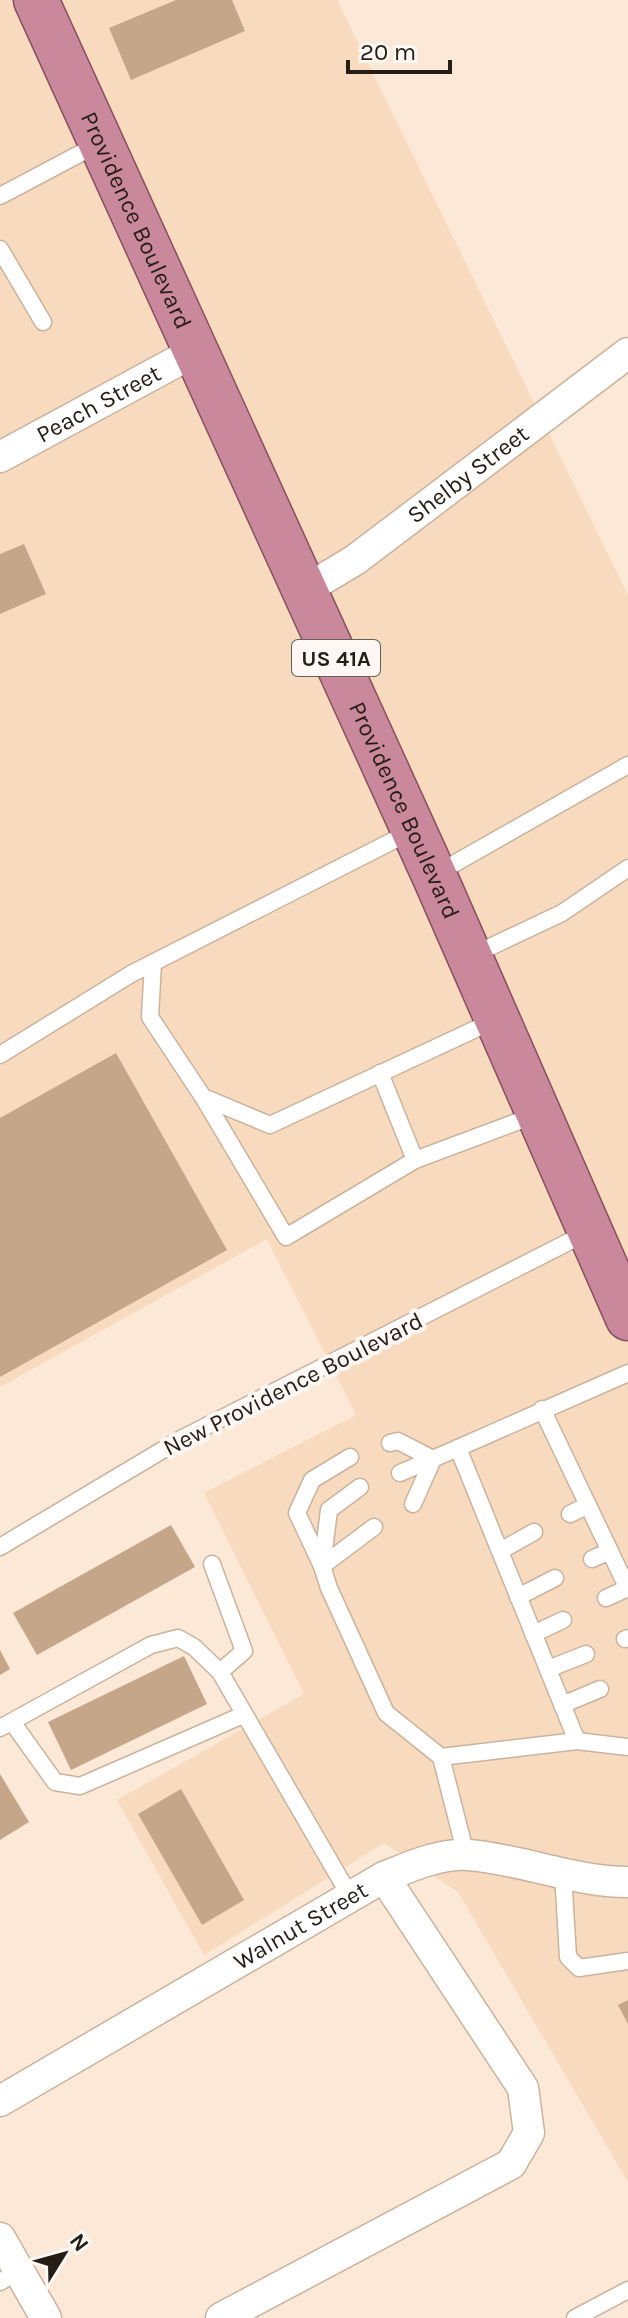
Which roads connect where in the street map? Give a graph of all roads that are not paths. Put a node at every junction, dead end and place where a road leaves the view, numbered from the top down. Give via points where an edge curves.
1 (47, 4) edge
2 (101, 142) junction
3 (0, 196) edge
4 (0, 249) edge
5 (43, 322) dead end
6 (196, 351) junction
7 (628, 353) edge
8 (0, 457) edge
9 (305, 590) junction
10 (628, 765) edge
11 (413, 830) junction
12 (628, 868) edge
13 (434, 875) junction
14 (470, 957) junction
15 (153, 963) junction
16 (497, 1019) junction
17 (0, 1055) edge
18 (380, 1073) junction
19 (203, 1097) junction
20 (539, 1113) junction
21 (415, 1160) junction
22 (592, 1230) junction
23 (628, 1318) edge
24 (628, 1373) edge
25 (542, 1409) junction
26 (390, 1443) dead end
27 (458, 1448) junction
28 (350, 1457) dead end
29 (433, 1459) junction
30 (400, 1473) dead end
31 (360, 1487) dead end
32 (413, 1504) dead end
33 (588, 1505) junction
34 (570, 1514) dead end
35 (374, 1527) dead end
36 (534, 1532) dead end
37 (0, 1547) edge
38 (500, 1551) junction
39 (610, 1551) junction
40 (592, 1559) dead end
41 (212, 1564) dead end
42 (322, 1566) junction
43 (555, 1578) dead end
44 (628, 1588) edge
45 (518, 1597) junction
46 (606, 1598) dead end
47 (563, 1620) dead end
48 (533, 1634) junction
49 (586, 1654) dead end
50 (548, 1669) junction
51 (220, 1672) junction
52 (600, 1689) dead end
53 (562, 1705) junction
54 (243, 1715) junction
55 (6, 1725) edge
56 (577, 1741) junction
57 (628, 1747) edge
58 (441, 1757) junction
59 (466, 1855) junction
60 (563, 1873) junction
61 (384, 1877) junction
62 (628, 1882) edge
63 (350, 1896) junction
64 (628, 1961) edge
65 (0, 2101) edge
66 (0, 2238) edge
67 (10, 2277) edge
68 (628, 2290) edge
69 (46, 2318) edge
70 (221, 2318) edge
71 (575, 2318) edge

1 - 2 highway, Providence Boulevard / US 41A
2 - 3 lane
2 - 6 highway, Providence Boulevard / US 41A
4 - 5 lane
6 - 8 street, Peach Street
6 - 9 highway, Providence Boulevard / US 41A
7 - 9 street, Shelby Street via 355,560
9 - 11 highway, Providence Boulevard / US 41A
10 - 13 lane
11 - 13 highway, Providence Boulevard / US 41A
11 - 15 lane
12 - 14 lane via 562,913
13 - 14 highway, Providence Boulevard / US 41A
14 - 16 highway, Providence Boulevard / US 41A
15 - 17 lane
15 - 19 lane via 150,1017
16 - 18 lane
16 - 20 highway, Providence Boulevard / US 41A
18 - 19 lane via 270,1125
18 - 21 lane
19 - 21 lane via 286,1237
20 - 21 lane
20 - 22 highway, Providence Boulevard / US 41A
22 - 23 highway, Providence Boulevard / US 41A
22 - 37 lane, New Providence Boulevard via 181,1439
24 - 25 lane
25 - 27 lane
25 - 33 lane
26 - 29 lane via 398,1441
27 - 29 lane
27 - 38 lane
28 - 42 lane via 312,1480 297,1513
29 - 30 lane
29 - 32 lane
31 - 42 lane via 329,1510
33 - 34 lane
33 - 39 lane
35 - 42 lane
36 - 38 lane
38 - 45 lane
39 - 40 lane
39 - 44 lane
41 - 51 lane via 244,1651
42 - 58 lane via 386,1713
43 - 45 lane
44 - 46 lane
45 - 48 lane
47 - 48 lane
48 - 50 lane
49 - 50 lane
50 - 53 lane
51 - 54 lane
51 - 55 lane via 178,1638 151,1645
52 - 53 lane
53 - 56 lane
54 - 55 lane via 80,1786 55,1782
54 - 63 lane
56 - 57 lane
56 - 58 lane
58 - 59 lane
59 - 60 street, Walnut Street
59 - 61 street, Walnut Street via 428,1861
60 - 62 street, Walnut Street
60 - 64 lane via 568,1957 579,1968
61 - 63 street, Walnut Street
61 - 70 street via 523,2088 529,2133 511,2164
63 - 65 street, Walnut Street
66 - 67 street
67 - 69 street
68 - 71 lane

